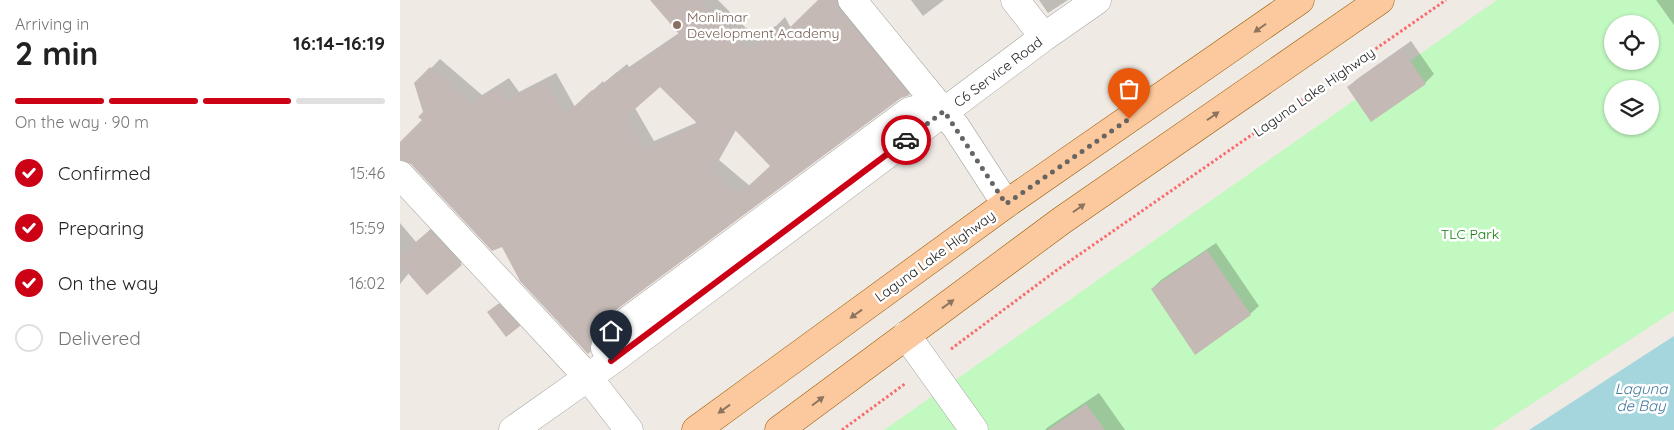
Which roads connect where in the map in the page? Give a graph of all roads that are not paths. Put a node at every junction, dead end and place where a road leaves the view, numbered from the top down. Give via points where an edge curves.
1 (852, 0) edge
2 (1015, 0) edge
3 (1097, 0) edge
4 (1300, 0) edge
5 (1380, 0) edge
6 (1044, 37) junction
7 (950, 119) junction
8 (400, 175) edge
9 (1006, 204) junction
10 (906, 335) junction
11 (588, 377) junction
12 (628, 429) edge
13 (513, 430) edge
14 (696, 430) edge
15 (779, 430) edge
16 (974, 430) edge

1 - 7 street
2 - 6 street
3 - 6 street, C6 Service Road
4 -> 9 main road, Laguna Lake Highway
10 -> 5 main road via 1070,215
6 - 7 street, C6 Service Road
7 - 9 street
7 - 11 street, C6 Service Road
8 - 11 street
9 -> 14 main road, Laguna Lake Highway
15 -> 10 main road
10 - 16 street
11 - 12 street
11 - 13 street, C6 Service Road

